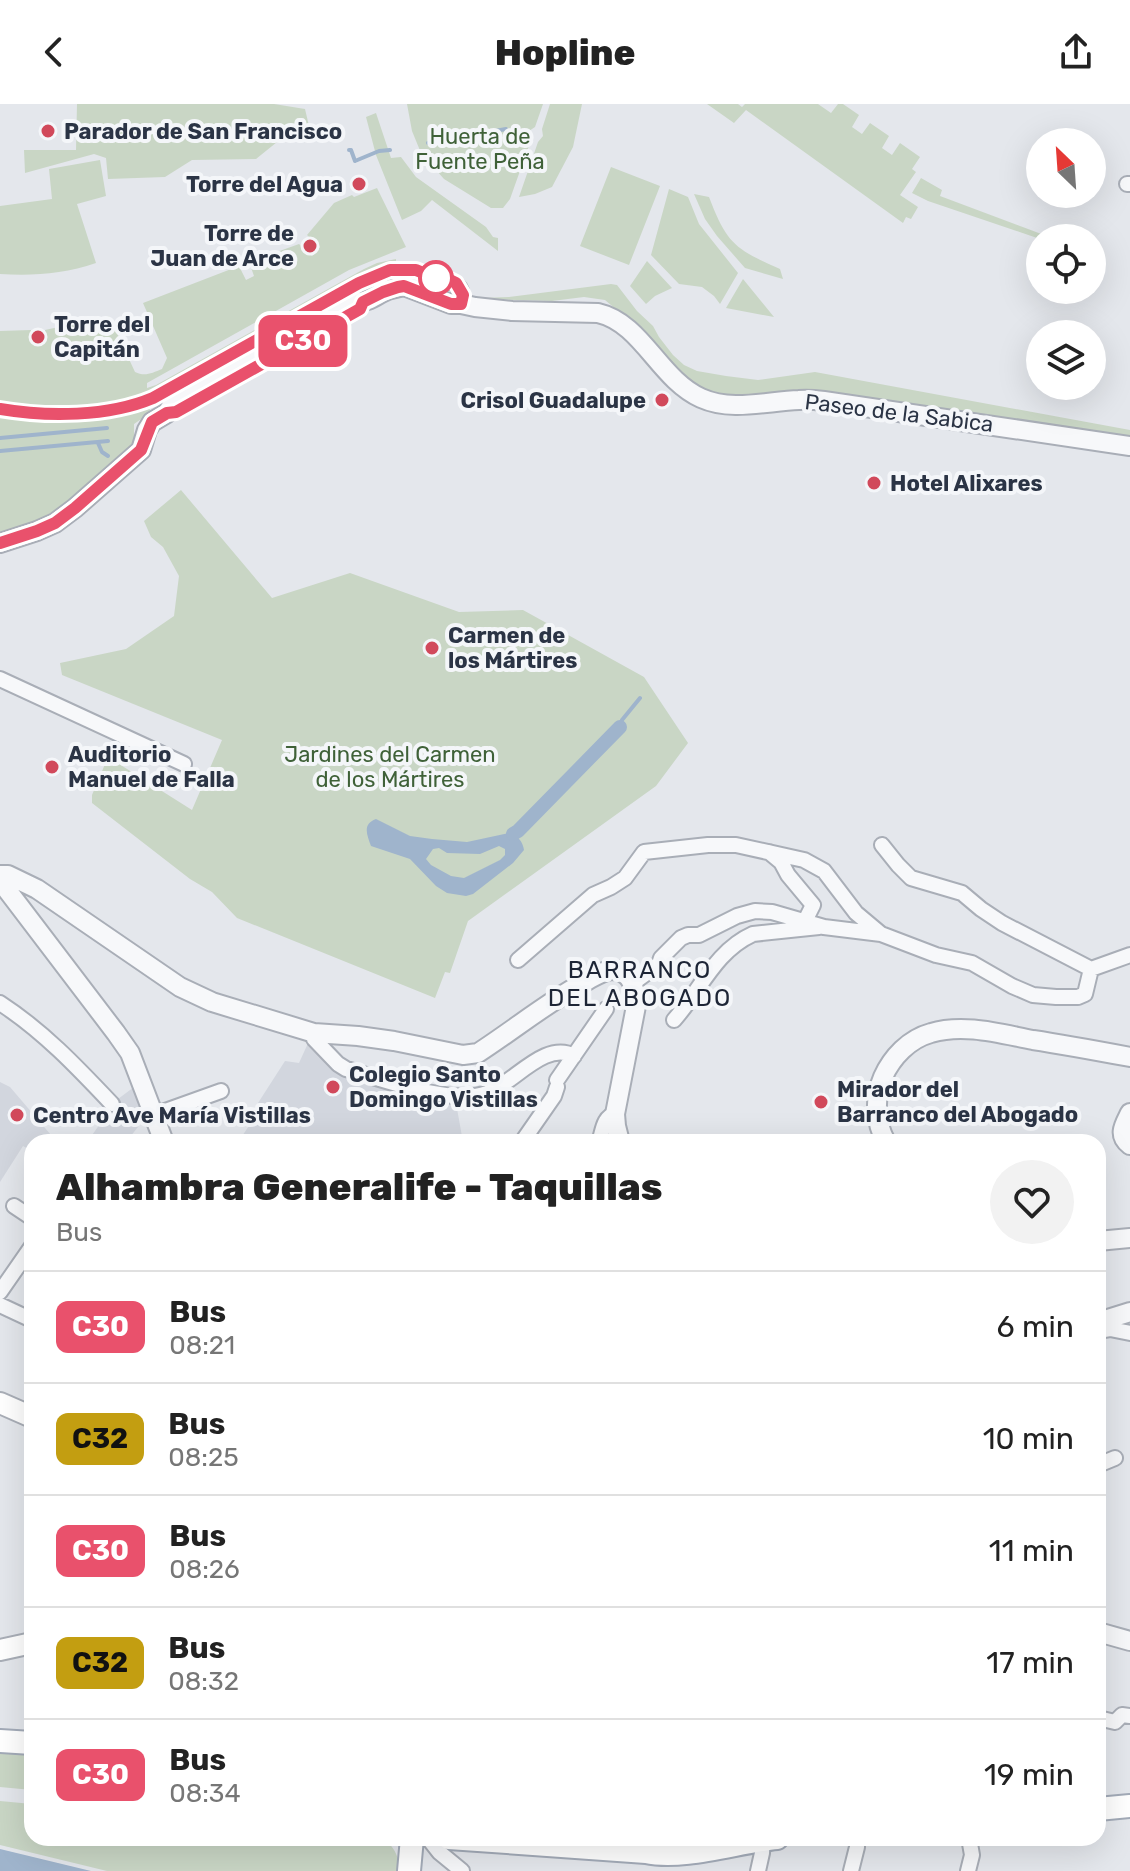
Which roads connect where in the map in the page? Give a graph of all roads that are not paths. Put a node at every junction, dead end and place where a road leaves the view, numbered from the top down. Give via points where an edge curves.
1 (404, 286) junction
2 (461, 304) junction
3 (1130, 446) edge
4 (0, 543) edge
5 (0, 679) edge
6 (184, 764) dead end
7 (882, 845) dead end
8 (767, 850) junction
9 (0, 875) edge
10 (805, 921) junction
11 (824, 927) junction
12 (881, 934) junction
13 (1130, 955) edge
14 (518, 960) dead end
15 (1091, 969) junction
16 (633, 983) junction
17 (0, 1003) edge
18 (606, 1009) dead end
19 (674, 1020) dead end
20 (314, 1033) junction
21 (574, 1056) junction
22 (1130, 1057) edge
23 (221, 1091) dead end
24 (112, 1104) dead end
25 (615, 1114) junction
26 (154, 1115) junction
27 (1129, 1115) edge
28 (161, 1134) edge
29 (528, 1134) edge
30 (602, 1134) edge
31 (618, 1134) edge
32 (883, 1134) edge
33 (1130, 1145) edge
34 (14, 1206) dead end
35 (24, 1213) edge
36 (1130, 1238) edge
37 (1106, 1240) edge
38 (24, 1258) edge
39 (0, 1292) edge
40 (0, 1305) edge
41 (1130, 1312) edge
42 (24, 1316) edge
43 (1106, 1320) edge
44 (1106, 1330) edge
45 (1130, 1333) edge
46 (0, 1403) edge
47 (24, 1414) edge
48 (1115, 1458) dead end
49 (1106, 1462) edge
50 (1106, 1634) edge
51 (1130, 1641) edge
52 (24, 1645) edge
53 (0, 1650) edge
54 (1130, 1716) edge
55 (1106, 1720) edge
56 (0, 1741) edge
57 (24, 1742) edge
58 (1130, 1806) edge
59 (1106, 1808) edge
60 (411, 1846) edge
61 (434, 1846) edge
62 (614, 1846) edge
63 (665, 1846) edge
64 (736, 1846) edge
65 (762, 1846) edge
66 (857, 1846) edge
67 (970, 1846) edge
68 (646, 1852) junction
69 (409, 1871) edge
70 (462, 1871) edge
71 (758, 1871) edge
72 (851, 1871) edge
73 (968, 1871) edge

1 - 2 street
1 - 2 street via 413,284
1 - 4 street via 363,302 360,309 152,422 141,450 75,508 55,523
2 - 3 street, Paseo de la Sabica via 611,316 685,389 712,402 824,401
5 - 6 street
7 - 15 street via 911,878 962,893 1002,923
8 - 10 street via 813,905
8 - 12 street via 824,871 856,913
8 - 14 street via 708,845 644,852 625,878 593,895
9 - 20 street via 37,889 180,987
9 - 26 street via 130,1053
10 - 11 street
10 - 16 street via 772,912 737,916 681,938
11 - 12 street
11 - 19 street via 753,934 733,945
12 - 15 street via 972,963 1033,995 1085,994
13 - 15 street
16 - 20 street via 612,970 598,974 478,1053
16 - 25 street via 636,1006
17 - 24 street via 61,1050
18 - 21 street
20 - 21 street via 346,1069 443,1095 484,1094 553,1052
21 - 29 street
22 - 32 street via 979,1030 929,1033 894,1057 879,1086 877,1116
23 - 26 street
25 - 30 street via 607,1118
25 - 31 street
26 - 28 street
27 - 33 street via 1122,1136
34 - 35 street
36 - 37 street
38 - 39 street
40 - 42 street
41 - 43 street
44 - 45 street
46 - 47 main road
48 - 49 street
50 - 51 street
52 - 53 main road
54 - 55 street
56 - 57 main road
58 - 59 main road
60 - 69 main road
61 - 70 street
62 - 68 main road
63 - 68 main road
64 - 68 main road
65 - 71 street
66 - 72 street
67 - 73 street

